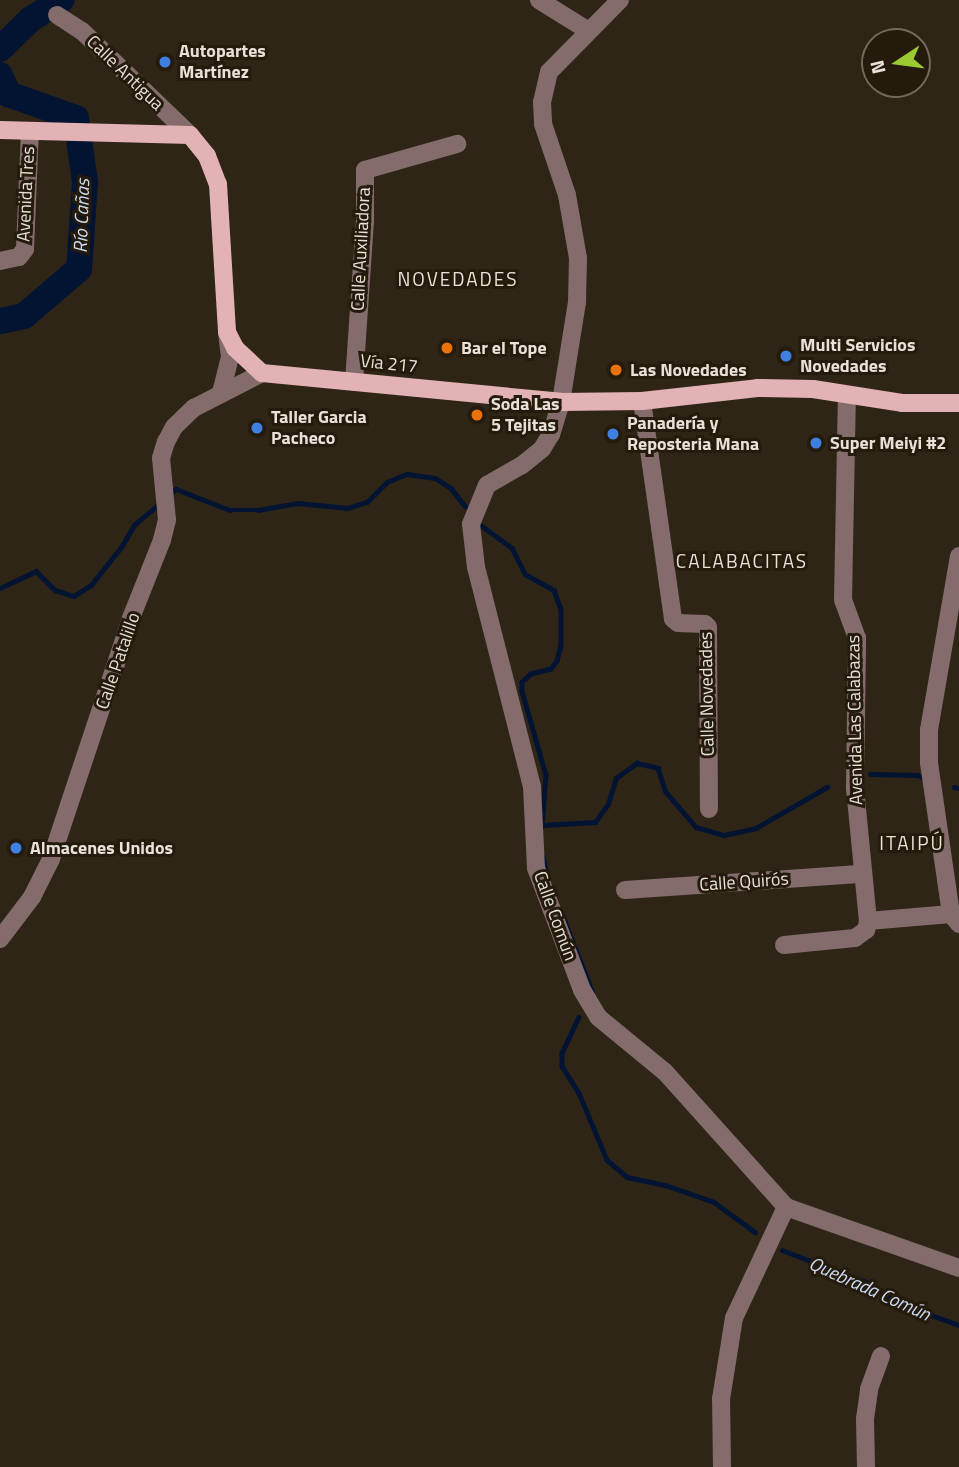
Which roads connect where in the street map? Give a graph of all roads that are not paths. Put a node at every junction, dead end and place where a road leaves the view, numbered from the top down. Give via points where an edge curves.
1 (540, 0) edge
2 (620, 0) edge
3 (57, 15) dead end
4 (587, 30) junction
5 (0, 130) edge
6 (30, 131) junction
7 (190, 135) junction
8 (457, 144) dead end
9 (0, 261) edge
10 (227, 332) junction
11 (262, 373) junction
12 (354, 382) junction
13 (221, 393) junction
14 (847, 395) junction
15 (642, 401) junction
16 (561, 402) junction
17 (959, 403) edge
18 (959, 556) edge
19 (709, 809) dead end
20 (863, 874) junction
21 (625, 890) dead end
22 (955, 918) edge
23 (868, 921) junction
24 (0, 939) edge
25 (784, 945) dead end
26 (786, 1207) junction
27 (959, 1268) edge
28 (881, 1356) dead end
29 (722, 1467) edge
30 (866, 1467) edge

1 - 4 street
2 - 4 street, Calle Común
3 - 7 street, Calle Antigua via 90,38
4 - 16 street, Calle Común via 549,72 542,102 543,124 567,195 579,258
5 - 6 main road
6 - 7 main road
6 - 9 street, Avenida Tres via 25,249 19,257
7 - 10 main road via 207,156 218,184
8 - 12 street, Calle Auxiliadora via 365,170
10 - 11 main road via 235,348
10 - 13 street via 229,370
11 - 12 main road, Vía 217
11 - 13 street, Calle Patalillo
12 - 16 main road, Vía 217
13 - 24 street, Calle Patalillo via 174,426 161,458 167,520 51,859 32,897
14 - 15 main road, Vía 217 via 757,388
14 - 17 main road, Vía 217
14 - 20 street, Avenida Las Calabazas via 843,600 857,638 855,788
15 - 16 main road, Vía 217
15 - 19 street, Calle Novedades via 674,619 708,627
16 - 26 street, Calle Común via 542,449 487,485 470,536 532,786 537,868 582,990 598,1017 665,1072
18 - 22 street via 929,730 929,763
20 - 21 street, Calle Quirós
20 - 23 street, Avenida Las Calabazas
22 - 23 street
23 - 25 street via 866,930 855,938
26 - 27 street, Calle Común
26 - 29 street via 734,1318 721,1399
28 - 30 street via 869,1389

